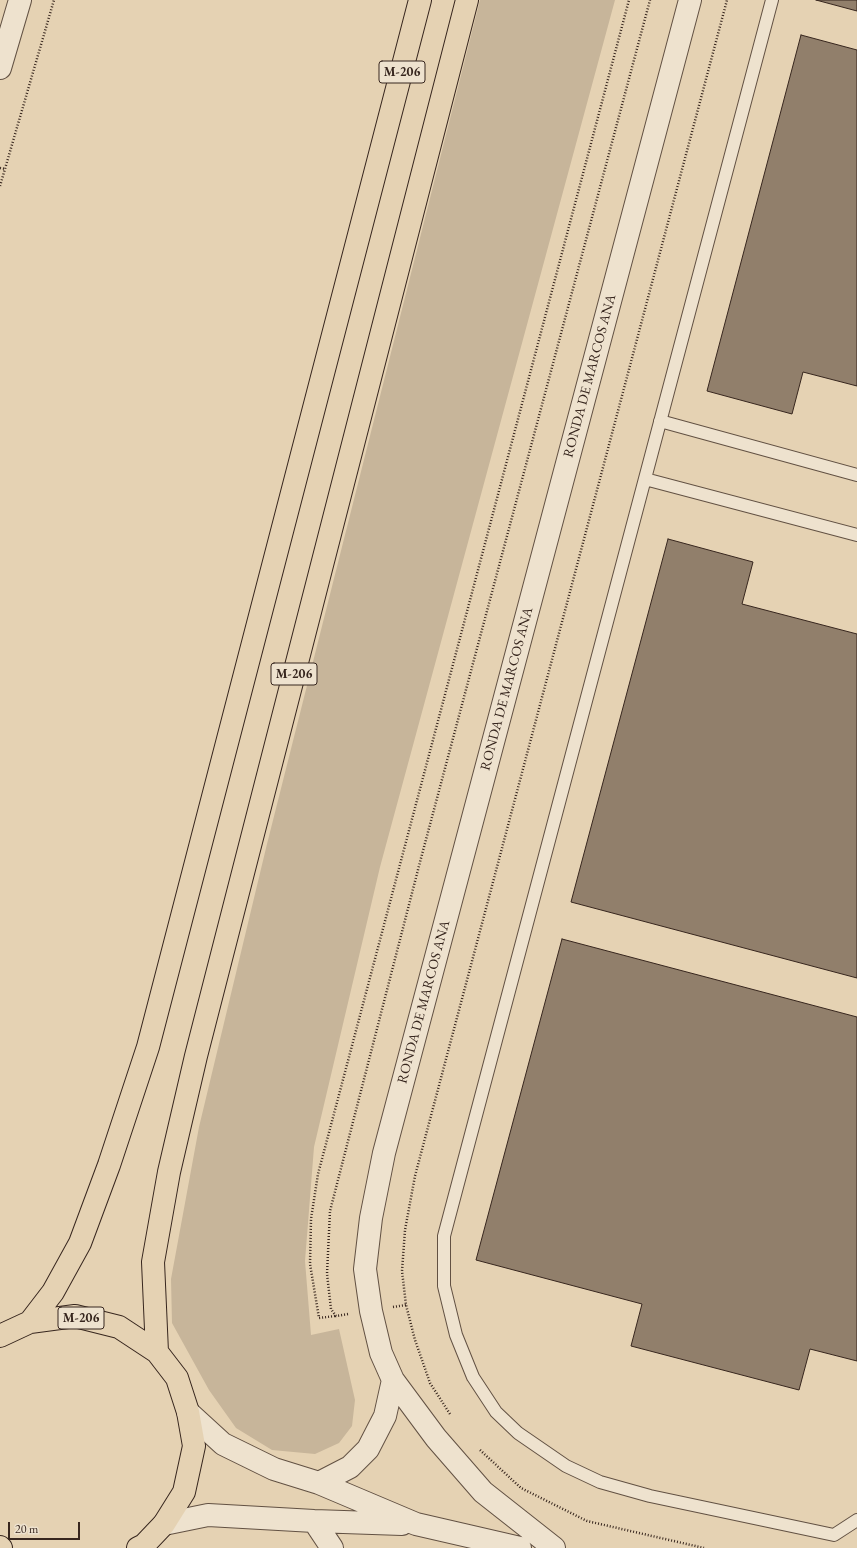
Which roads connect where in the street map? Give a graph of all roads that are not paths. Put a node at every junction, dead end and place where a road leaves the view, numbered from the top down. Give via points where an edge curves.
1 (20, 0) edge
2 (420, 0) edge
3 (467, 0) edge
4 (690, 0) edge
5 (772, 0) edge
6 (0, 68) edge
7 (660, 421) junction
8 (857, 475) edge
9 (645, 479) junction
10 (857, 535) edge
11 (30, 1322) junction
12 (0, 1336) edge
13 (157, 1352) junction
14 (393, 1380) junction
15 (188, 1412) junction
16 (319, 1484) junction
17 (857, 1520) edge
18 (314, 1521) junction
19 (164, 1524) junction
20 (416, 1524) junction
21 (138, 1548) edge
22 (332, 1548) edge
23 (520, 1548) edge
24 (554, 1548) edge

1 - 6 street
2 - 11 main road, M-206 via 148,1048 80,1243 53,1292
3 - 13 main road, M-206 via 196,1056 169,1172 153,1262
4 - 14 street, RONDA DE MARCOS ANA via 384,1153 371,1218 365,1269 381,1353
5 - 7 lane
7 - 8 lane
7 - 9 lane
9 - 10 lane
9 - 17 lane via 444,1236 444,1286 456,1335 474,1377 496,1412 518,1433 566,1466 600,1482 650,1496 834,1535
11 - 12 main road, M-206
11 - 13 main road, M-206 via 75,1316 119,1327
13 - 15 main road, M-206 via 177,1378
14 - 16 street via 385,1416 368,1449 350,1467
14 - 24 street, RONDA DE MARCOS ANA via 436,1438 483,1492
15 - 16 street via 222,1444 274,1469
15 - 19 main road, M-206 via 194,1446 184,1492
16 - 20 street
18 - 19 street via 208,1515
18 - 20 street
18 - 22 street
19 - 21 main road, M-206
20 - 23 street

